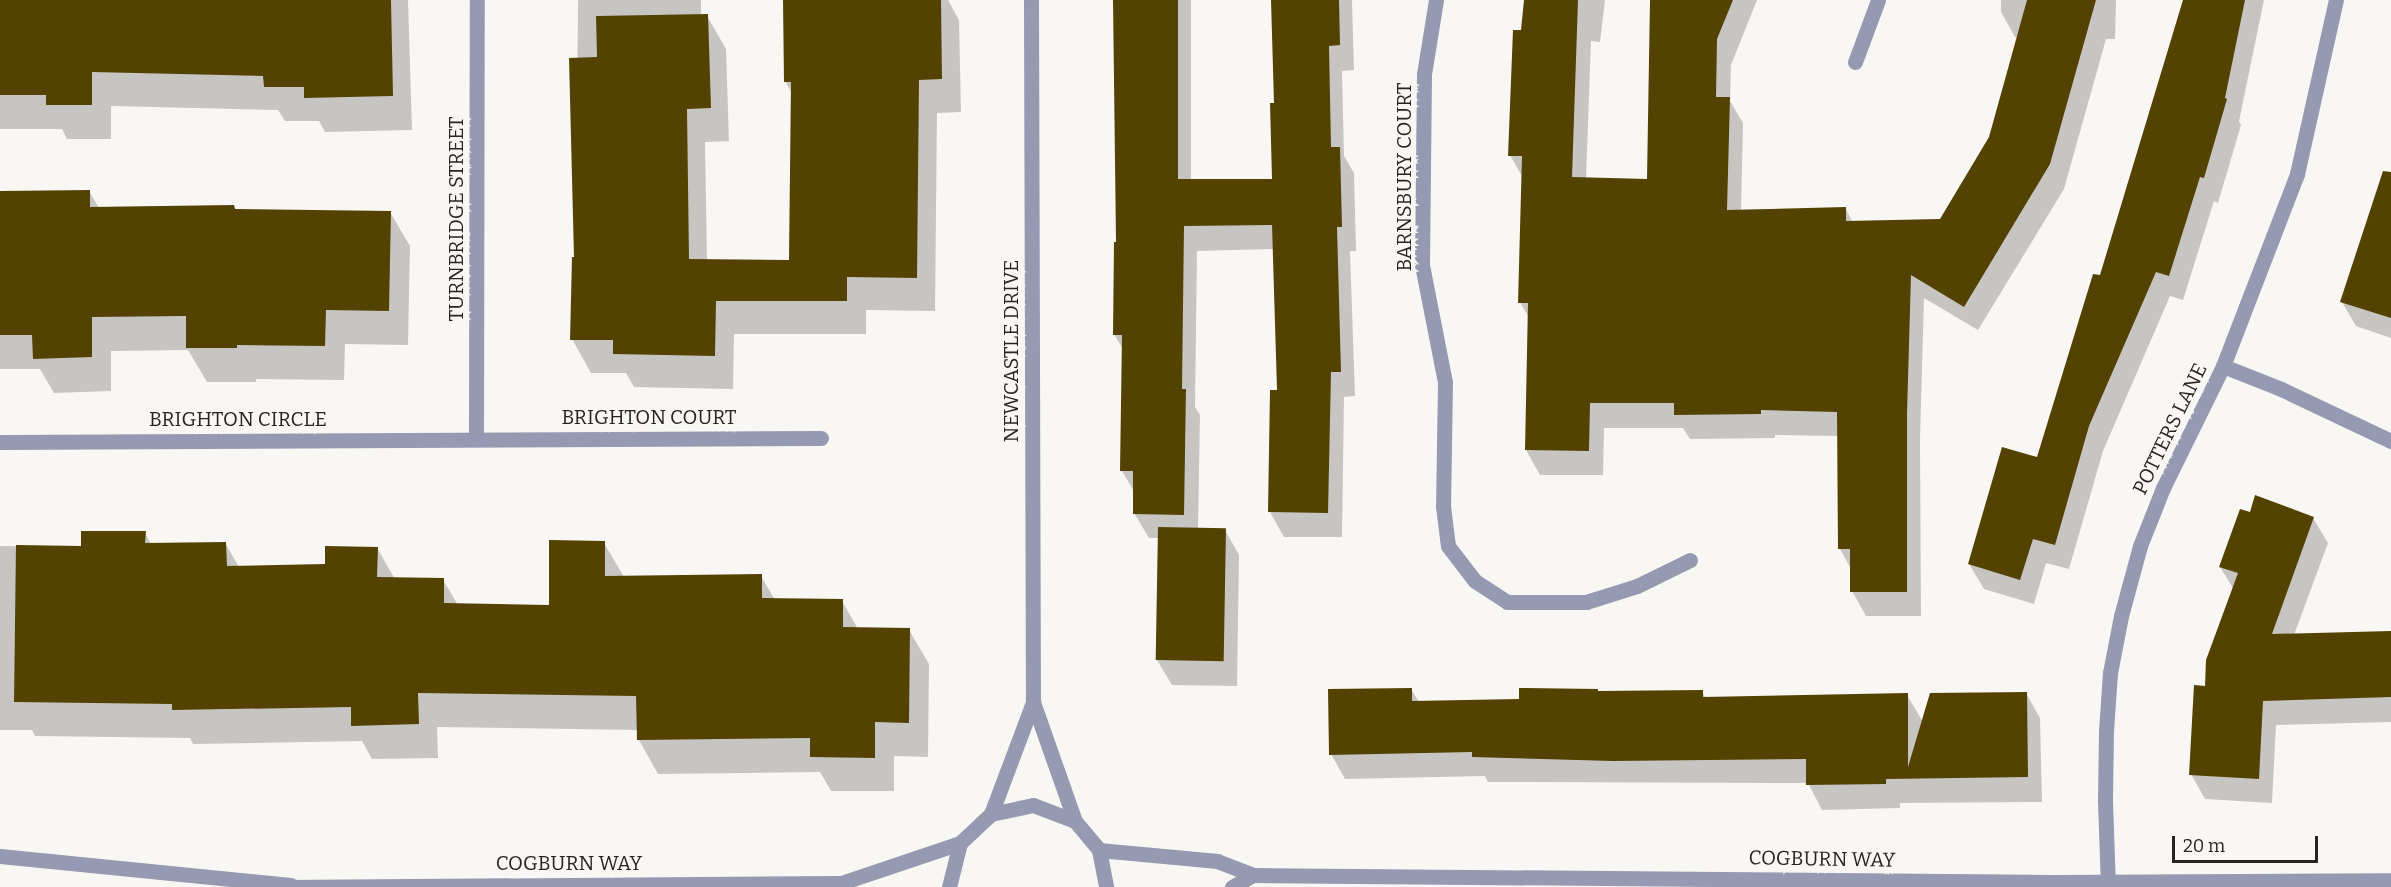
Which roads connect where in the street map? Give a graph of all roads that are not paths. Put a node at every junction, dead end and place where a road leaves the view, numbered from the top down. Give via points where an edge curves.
1 (477, 0) edge
2 (1031, 0) edge
3 (1436, 0) edge
4 (1878, 0) edge
5 (2336, 0) edge
6 (1855, 62) dead end
7 (2223, 366) junction
8 (476, 438) junction
9 (821, 438) dead end
10 (2391, 441) edge
11 (0, 442) edge
12 (1690, 560) dead end
13 (1033, 702) junction
14 (991, 814) junction
15 (1075, 821) junction
16 (960, 843) junction
17 (1099, 850) junction
18 (0, 856) edge
19 (1253, 875) junction
20 (2391, 880) edge
21 (2108, 884) edge
22 (297, 885) junction
23 (847, 885) edge
24 (281, 887) edge
25 (949, 887) edge
26 (1106, 887) edge
27 (1232, 887) edge

1 - 8 street, TURNBRIDGE STREET
2 - 13 street, NEWCASTLE DRIVE
3 - 12 street, BARNSBURY COURT via 1424,74 1422,266 1445,382 1443,506 1448,546 1475,581 1507,602 1586,602 1637,586
4 - 6 street
5 - 7 street, POTTERS LANE via 2297,174
7 - 10 street
7 - 21 street, POTTERS LANE via 2163,488 2140,546 2121,616 2110,673 2106,731
8 - 9 street, BRIGHTON COURT
8 - 11 street, BRIGHTON CIRCLE
13 - 14 street, NEWCASTLE DRIVE
13 - 15 street, NEWCASTLE DRIVE
14 - 15 street via 1033,806
14 - 16 street
15 - 17 street
16 - 23 street, COGBURN WAY
16 - 25 street
17 - 19 street, COGBURN WAY via 1217,861
17 - 26 street
18 - 22 street, COGBURN WAY
19 - 21 street, COGBURN WAY
19 - 27 street
20 - 21 street, COGBURN WAY
22 - 23 street, COGBURN WAY
22 - 24 street, COGBURN WAY

